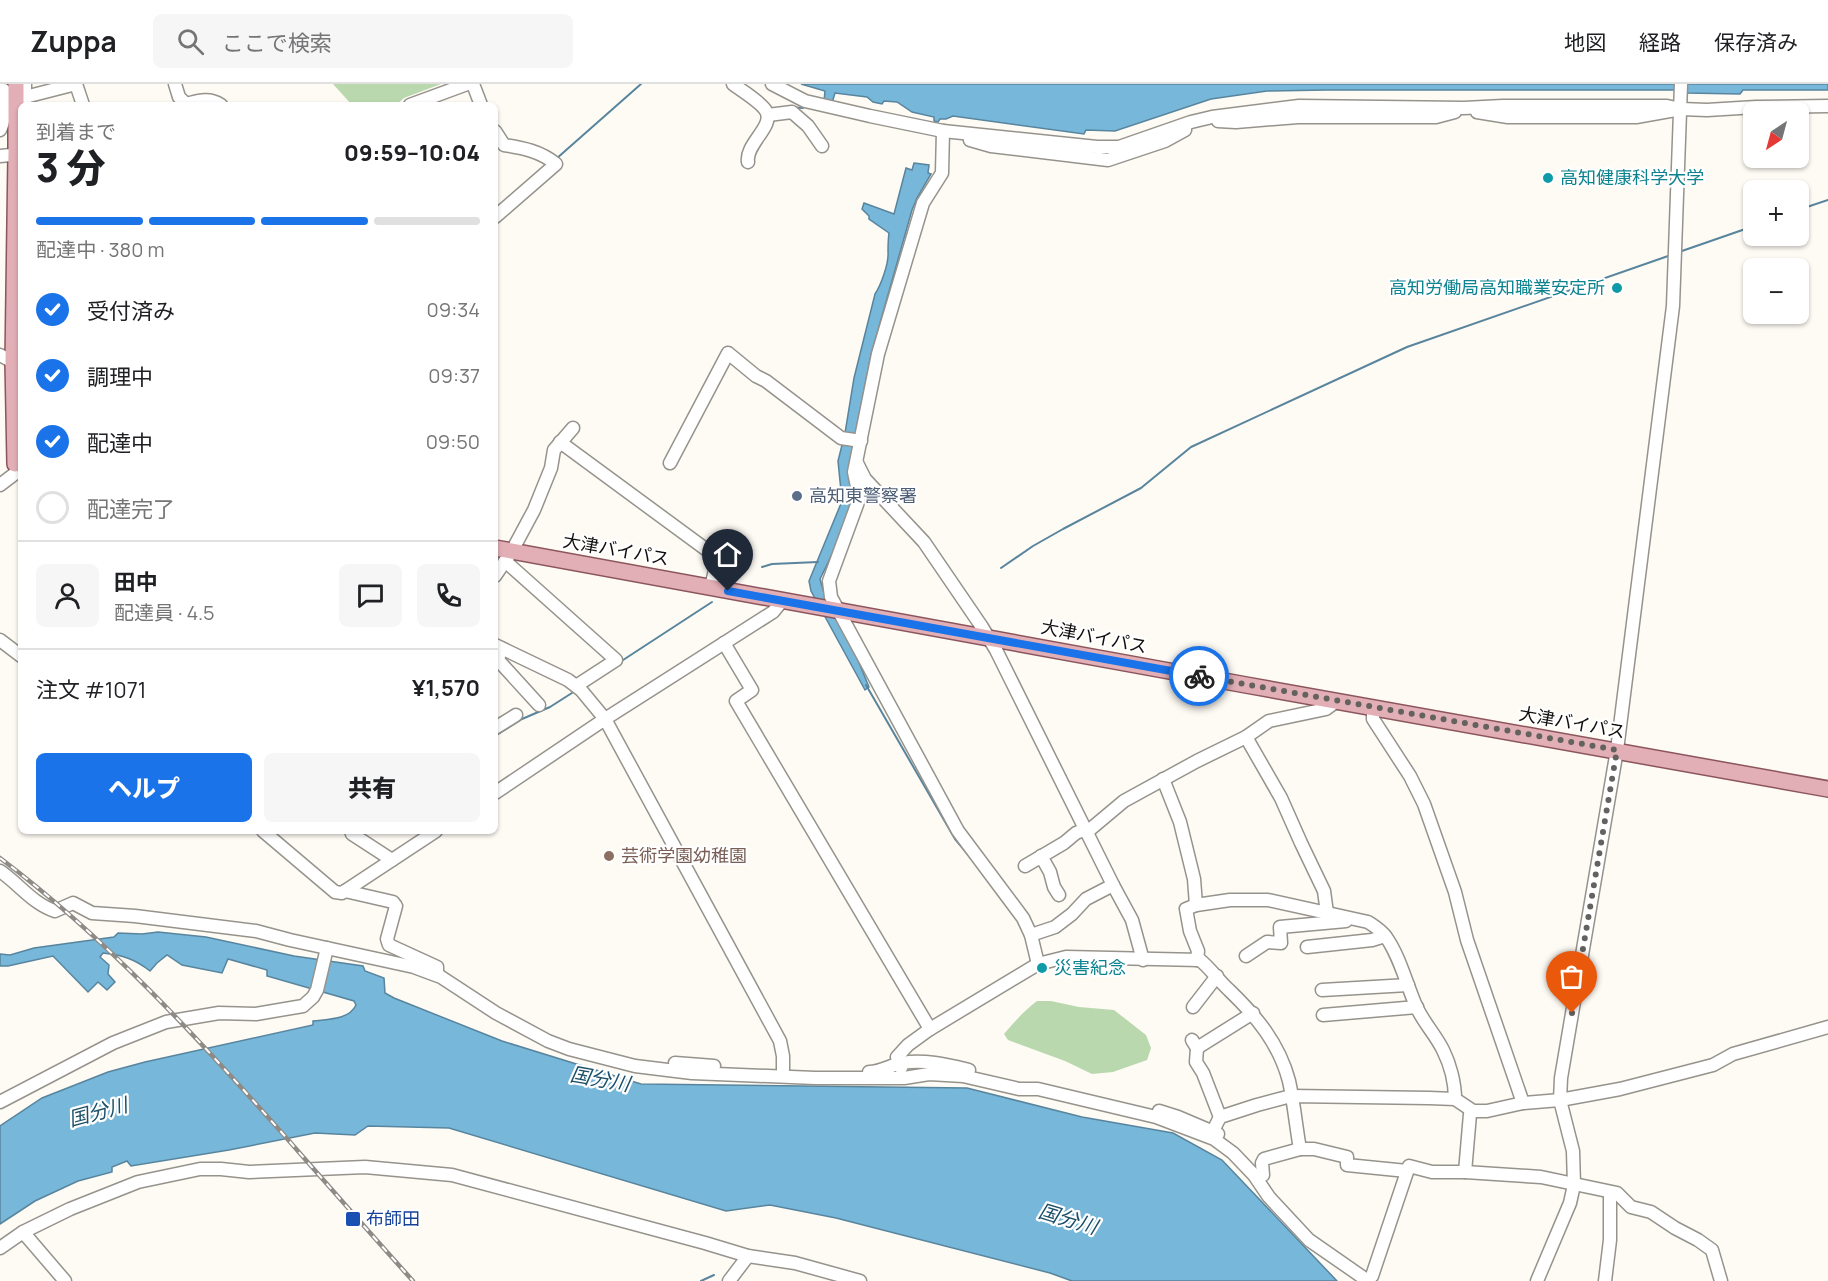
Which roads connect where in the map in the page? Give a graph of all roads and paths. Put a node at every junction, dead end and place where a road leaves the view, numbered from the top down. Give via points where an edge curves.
1 (25, 84) edge
2 (175, 84) edge
3 (467, 84) edge
4 (473, 84) edge
5 (733, 84) edge
6 (772, 84) edge
7 (1681, 84) edge
8 (6, 87) edge
9 (25, 101) edge
10 (82, 102) edge
11 (184, 102) edge
12 (193, 102) edge
13 (217, 102) edge
14 (418, 102) edge
15 (480, 102) edge
16 (1828, 106) edge
17 (1681, 107) junction
18 (768, 115) junction
19 (0, 130) edge
20 (943, 131) junction
21 (498, 136) edge
22 (822, 146) dead end
23 (18, 149) edge
24 (18, 154) edge
25 (0, 156) edge
26 (748, 162) dead end
27 (18, 170) edge
28 (498, 214) edge
29 (6, 358) edge
30 (573, 428) dead end
31 (858, 441) junction
32 (560, 442) junction
33 (670, 462) dead end
34 (14, 464) edge
35 (857, 464) junction
36 (0, 485) edge
37 (498, 550) edge
38 (509, 556) junction
39 (498, 572) edge
40 (711, 587) junction
41 (782, 601) junction
42 (838, 610) junction
43 (988, 637) junction
44 (0, 640) edge
45 (724, 643) junction
46 (498, 647) edge
47 (18, 654) edge
48 (576, 686) junction
49 (1337, 701) junction
50 (539, 705) dead end
51 (1373, 707) junction
52 (516, 715) dead end
53 (605, 719) junction
54 (498, 722) edge
55 (1246, 737) junction
56 (1617, 750) junction
57 (1163, 779) junction
58 (1828, 789) edge
59 (498, 791) edge
60 (1086, 830) junction
61 (267, 834) edge
62 (352, 834) edge
63 (431, 834) edge
64 (1041, 856) junction
65 (392, 860) junction
66 (1024, 866) dead end
67 (0, 871) edge
68 (1113, 885) junction
69 (345, 891) junction
70 (1059, 895) dead end
71 (1196, 905) junction
72 (1327, 913) junction
73 (1353, 920) junction
74 (1031, 935) junction
75 (1385, 936) junction
76 (1307, 947) dead end
77 (326, 951) junction
78 (1246, 956) dead end
79 (1143, 960) junction
80 (1197, 960) junction
81 (1038, 964) junction
82 (437, 975) junction
83 (1217, 976) junction
84 (1408, 985) junction
85 (1322, 990) dead end
86 (1193, 1007) dead end
87 (1417, 1007) junction
88 (1252, 1013) junction
89 (1323, 1015) dead end
90 (1828, 1027) edge
91 (930, 1029) junction
92 (535, 1035) junction
93 (899, 1063) junction
94 (783, 1070) junction
95 (904, 1078) junction
96 (1291, 1096) junction
97 (1455, 1099) junction
98 (1560, 1100) junction
99 (0, 1102) edge
100 (1523, 1103) junction
101 (1473, 1111) junction
102 (1220, 1117) junction
103 (1213, 1131) junction
104 (1300, 1149) junction
105 (1407, 1171) junction
106 (1465, 1172) junction
107 (1263, 1175) junction
108 (1574, 1185) junction
109 (1610, 1192) junction
110 (23, 1232) junction
111 (0, 1248) edge
112 (748, 1256) junction
113 (1374, 1279) edge
114 (65, 1281) edge
115 (729, 1281) edge
116 (860, 1281) edge
117 (1537, 1281) edge
118 (1605, 1281) edge
119 (1721, 1281) edge

1 - 9 street
2 - 11 street
3 - 14 street
4 - 15 street
5 - 18 street
6 - 20 street via 805,100
7 - 17 street
8 - 19 street
8 - 23 main road
9 - 10 street via 76,84
12 - 13 street
16 - 17 street via 1707,110
17 - 20 street via 1636,117 1508,117 1464,108 1436,117 1320,116 1212,121 1108,160 991,146
17 - 56 street via 1673,306
18 - 22 street via 792,112
18 - 26 street via 747,156
20 - 31 street via 942,173 923,203 916,224 878,354
21 - 28 street via 504,145 530,150 556,164
24 - 25 street
27 - 29 main road
29 - 34 main road
30 - 32 street
31 - 33 street via 841,438 728,353
31 - 35 street
32 - 38 street via 534,510
32 - 40 street via 715,556
34 - 36 street
35 - 42 street via 858,502 829,581
35 - 43 street via 865,479 924,542
37 - 38 main road, 大津バイパス
38 - 39 street
38 - 40 main road, 大津バイパス
38 - 48 street via 615,660
40 - 41 main road, 大津バイパス
41 - 42 main road, 大津バイパス
41 - 45 street via 773,612
42 - 43 main road, 大津バイパス
42 - 74 street via 958,831 1023,918
43 - 49 main road, 大津バイパス
43 - 60 street
44 - 47 street
45 - 53 street
45 - 91 street via 752,690 736,701
46 - 48 street
46 - 50 street via 498,660
48 - 53 street
49 - 51 main road, 大津バイパス
49 - 55 street via 1326,709 1269,721
51 - 56 main road, 大津バイパス
51 - 100 street via 1373,719 1424,804
52 - 54 street
53 - 59 street
53 - 94 street via 780,1041
55 - 57 street
55 - 72 street via 1281,798 1323,891
56 - 58 main road, 大津バイパス
56 - 98 street
57 - 60 street via 1124,801
57 - 71 street via 1180,822
60 - 64 street
60 - 68 street
61 - 69 street via 335,892
62 - 65 street
63 - 65 street
64 - 66 street
64 - 70 street
65 - 69 street
67 - 77 street via 45,908 55,911 74,903 92,913 256,931
68 - 74 street via 1086,899 1055,927
68 - 79 street via 1132,920
69 - 82 street via 393,902 396,906 387,939 389,945 437,967
71 - 72 street via 1252,899
71 - 80 street via 1186,909
72 - 73 street
73 - 75 street via 1368,922
73 - 78 street via 1280,927 1281,943 1267,942
74 - 81 street
75 - 76 street
75 - 84 street
77 - 82 street via 404,964
77 - 99 street via 317,990 303,1006 166,1022 113,1043
79 - 80 street
79 - 81 street via 1066,957
80 - 83 street
81 - 91 street
82 - 92 street
83 - 86 street
83 - 88 street
84 - 85 street
84 - 87 street
87 - 89 street
87 - 97 street via 1443,1050 1455,1086
88 - 96 street via 1280,1055
88 - 102 street via 1194,1044 1196,1062
90 - 98 street via 1733,1054 1713,1065
91 - 93 street via 897,1057
92 - 94 street via 657,1062
92 - 95 street via 569,1049 634,1066 692,1073
93 - 94 street via 878,1072
93 - 95 street
93 - 103 street via 949,1065 1129,1103 1178,1116
95 - 113 street via 928,1074 963,1076 1019,1089 1038,1089 1156,1117 1214,1139 1254,1175 1309,1240
96 - 97 street
96 - 102 street
96 - 104 street
97 - 101 street
98 - 100 street
98 - 108 street via 1573,1151
100 - 101 street
101 - 106 street
102 - 103 street
103 - 107 street via 1248,1157
104 - 105 street via 1347,1157 1347,1165
104 - 107 street via 1264,1159
105 - 106 street via 1409,1166 1432,1172
105 - 113 street
106 - 108 street via 1541,1177
107 - 113 street via 1273,1191 1320,1239
108 - 109 street
108 - 117 street
109 - 118 street
109 - 119 street via 1712,1250
110 - 111 street
110 - 112 street via 138,1182 200,1169 249,1172 365,1167 452,1176
110 - 114 street
112 - 115 street
112 - 116 street via 795,1263

